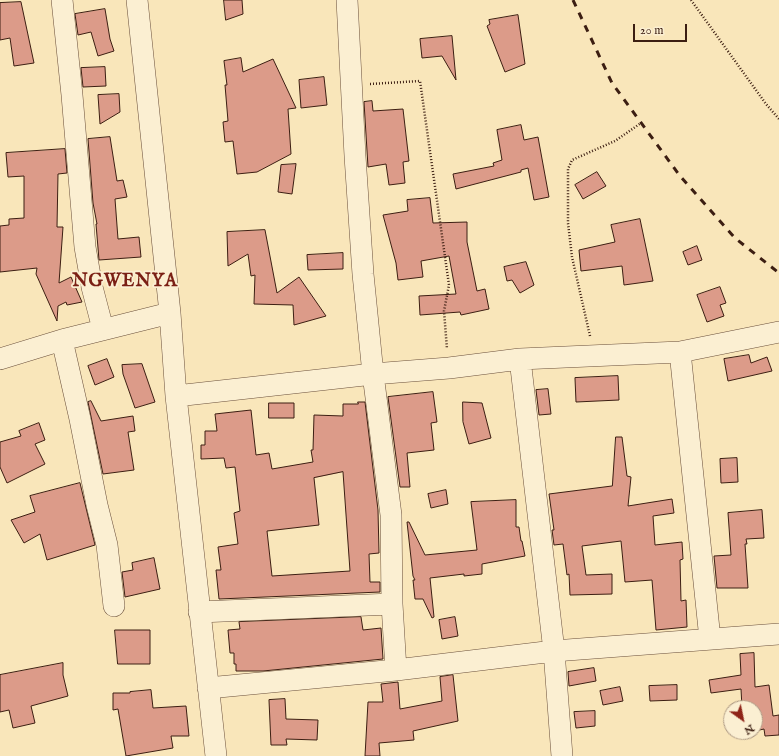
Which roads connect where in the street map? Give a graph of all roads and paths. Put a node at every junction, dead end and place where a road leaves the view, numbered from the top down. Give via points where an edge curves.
1 (62, 0) edge
2 (137, 0) edge
3 (347, 0) edge
4 (692, 0) edge
5 (351, 85) junction
6 (779, 119) edge
7 (641, 123) dead end
8 (170, 313) junction
9 (103, 329) junction
10 (779, 332) edge
11 (62, 340) junction
12 (680, 352) junction
13 (594, 356) junction
14 (0, 359) edge
15 (520, 359) junction
16 (449, 368) junction
17 (374, 374) junction
18 (176, 396) junction
19 (392, 604) junction
20 (114, 606) dead end
21 (199, 612) junction
22 (779, 634) edge
23 (710, 639) junction
24 (554, 651) junction
25 (396, 670) junction
26 (208, 688) junction
27 (216, 756) edge
28 (562, 756) edge

1 - 9 street via 85,247
2 - 8 street
3 - 5 street
4 - 6 path
5 - 16 path via 420,81 449,285 444,311
5 - 17 street via 363,274
7 - 13 path via 615,141 572,160 568,169 568,223 572,257
8 - 9 street
8 - 18 street
9 - 11 street
10 - 12 street
11 - 14 street
11 - 20 street via 107,545
12 - 13 street
12 - 23 street
13 - 15 street
15 - 16 street
15 - 24 street
16 - 17 street
17 - 18 street
17 - 19 street via 391,516
18 - 21 street
19 - 21 street
19 - 25 street
21 - 26 street
22 - 23 street
23 - 24 street
24 - 25 street
24 - 28 street
25 - 26 street
26 - 27 street

